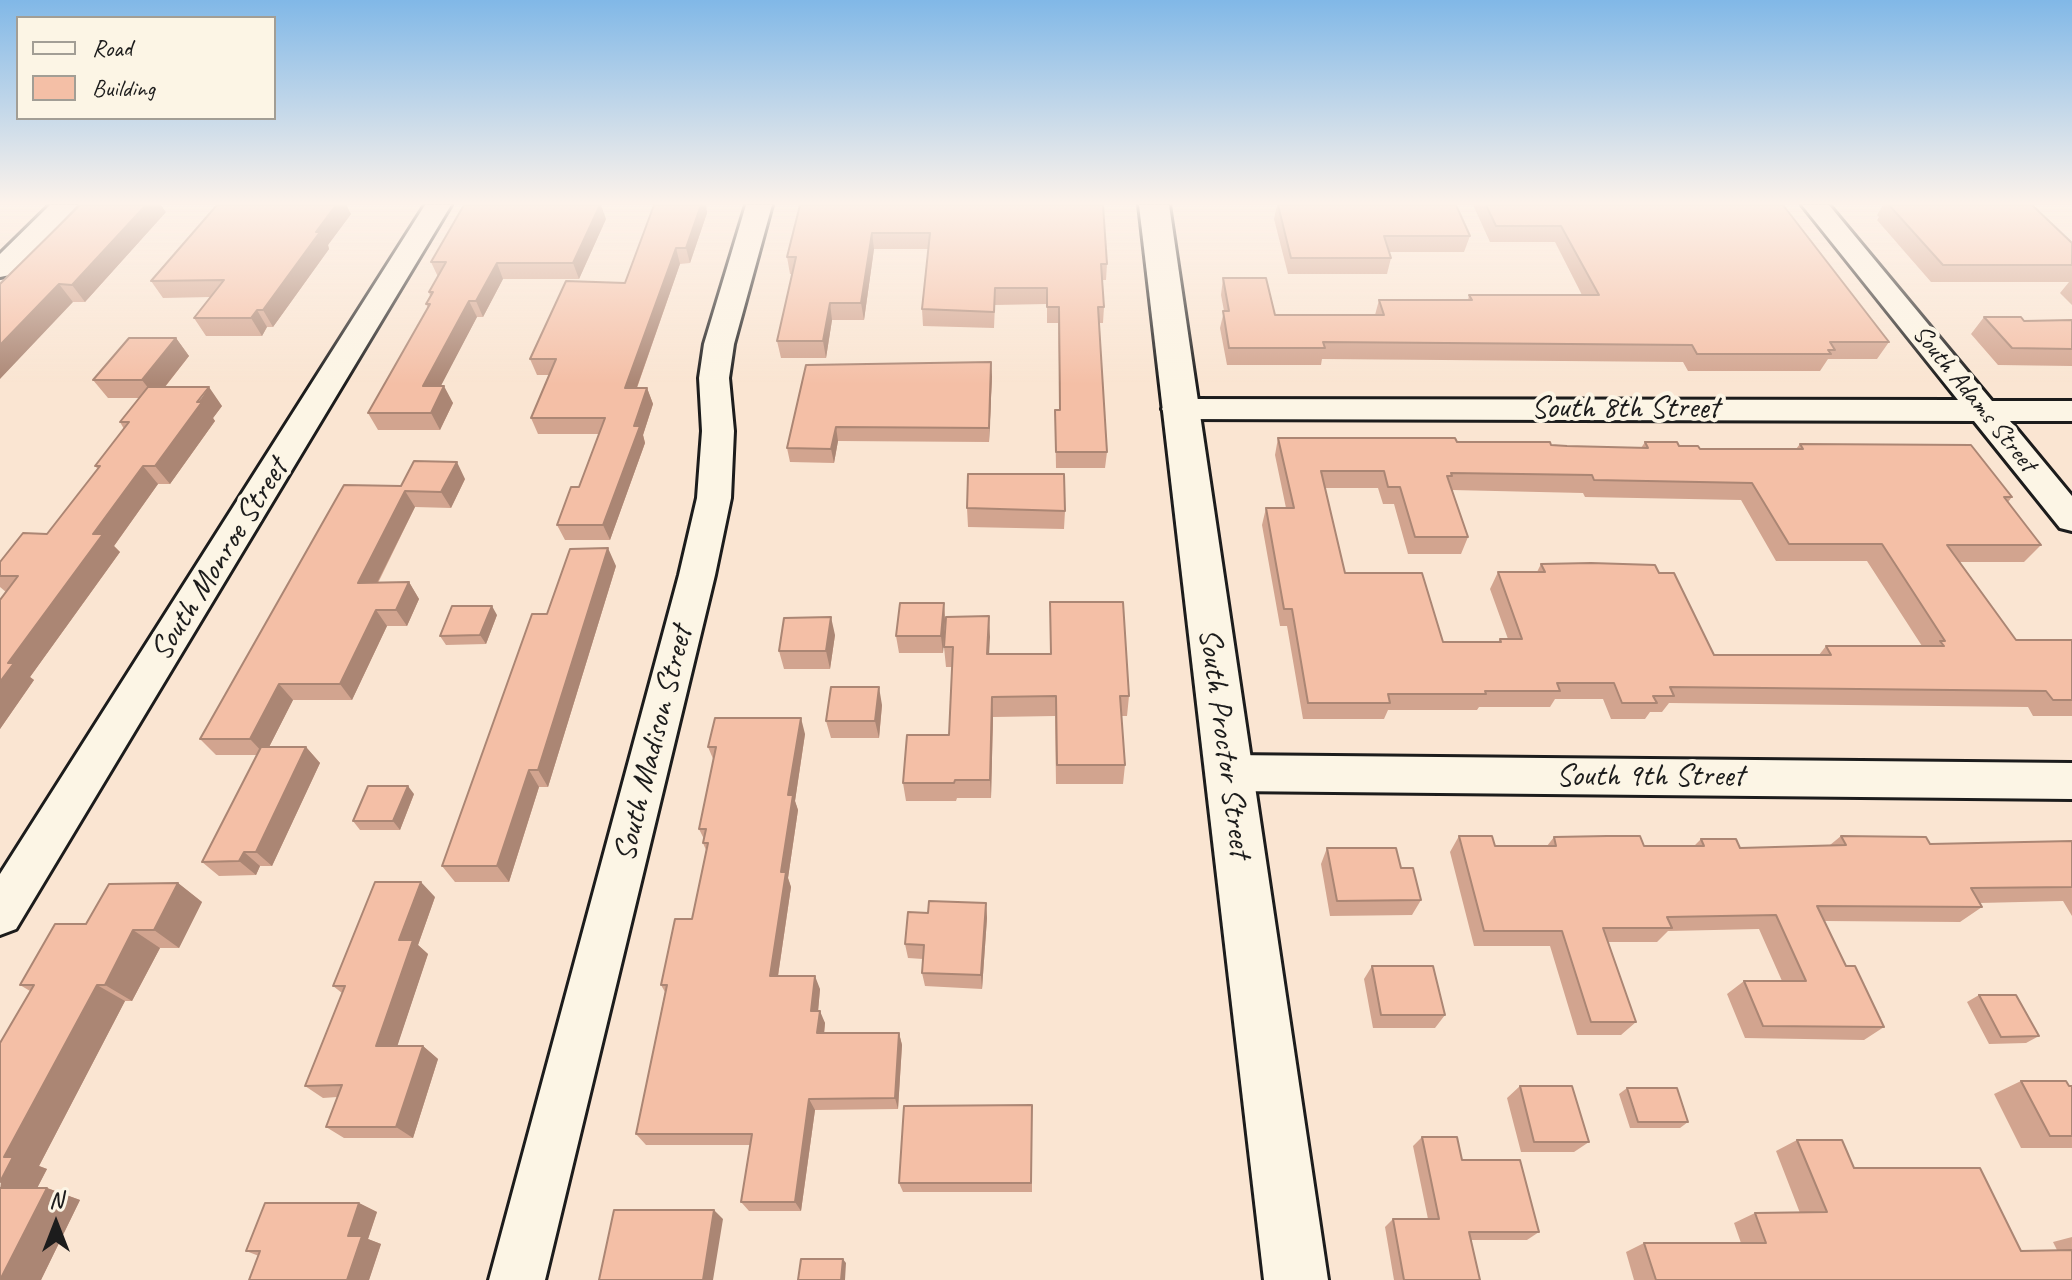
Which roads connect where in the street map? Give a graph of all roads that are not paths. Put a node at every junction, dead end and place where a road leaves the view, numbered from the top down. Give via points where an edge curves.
1 (401, 265) edge
2 (742, 265) edge
3 (1161, 265) edge
4 (1864, 265) edge
5 (1178, 409) junction
6 (1984, 410) junction
7 (2072, 411) edge
8 (2072, 519) edge
9 (1228, 773) junction
10 (2072, 781) edge
11 (0, 914) edge
12 (517, 1280) edge
13 (1296, 1280) edge

1 - 11 street, South Monroe Street
2 - 12 street, South Madison Street via 714,378 714,498 697,575
3 - 5 street, South Proctor Street
4 - 6 street, South Adams Street
5 - 6 street, South 8th Street
5 - 9 street, South Proctor Street
6 - 7 street, South 8th Street
6 - 8 street, South Adams Street
9 - 10 street, South 9th Street
9 - 13 street, South Proctor Street

